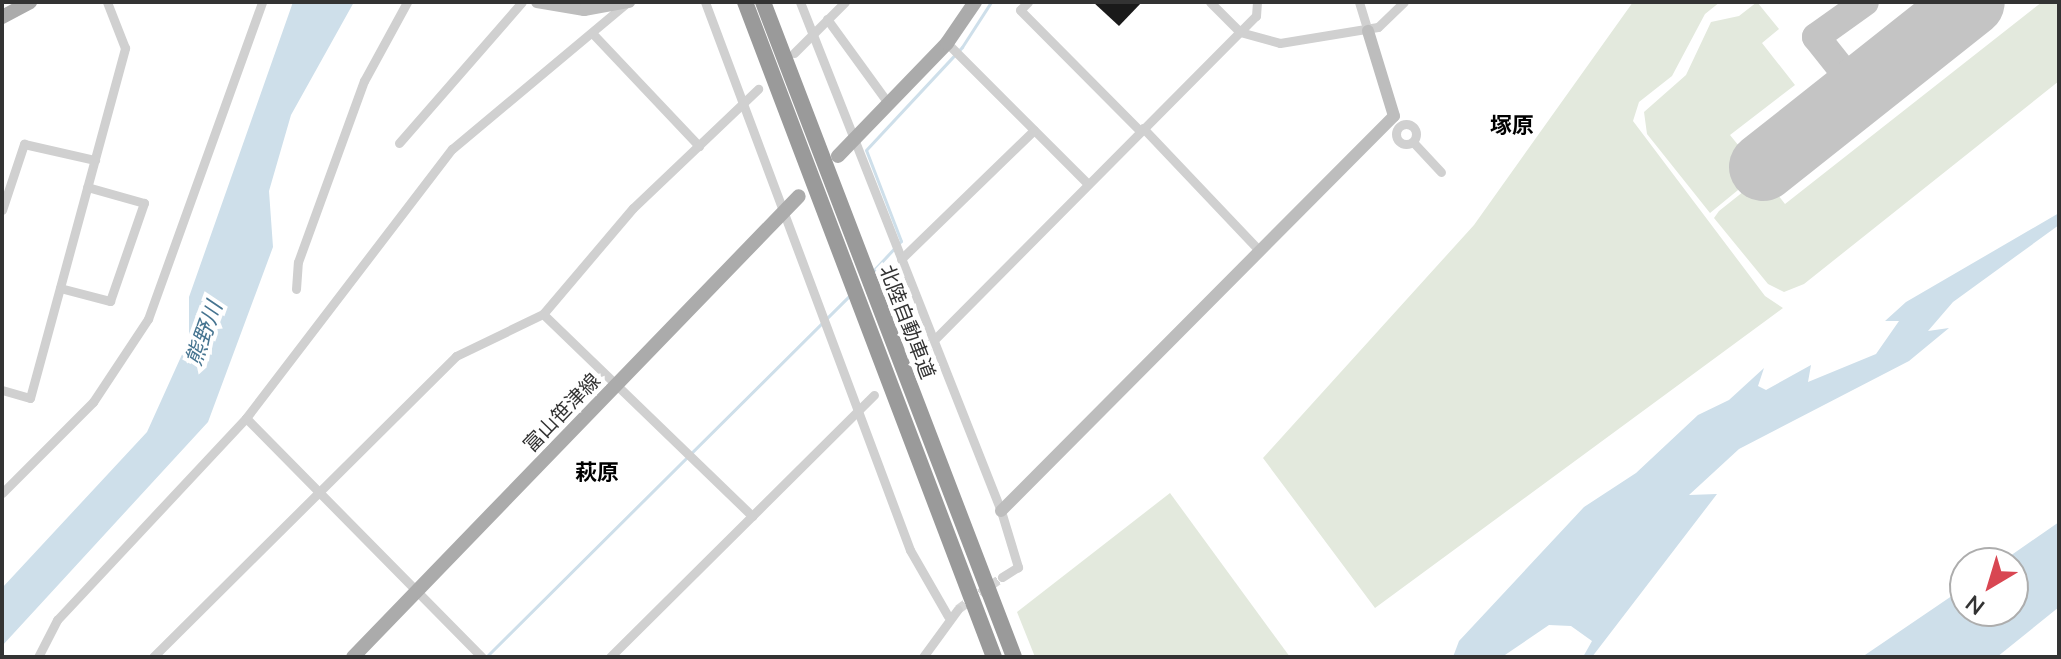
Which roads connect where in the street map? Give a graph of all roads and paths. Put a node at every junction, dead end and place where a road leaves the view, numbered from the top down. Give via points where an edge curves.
1 (30, 2) edge
2 (107, 2) edge
3 (262, 2) edge
4 (407, 2) edge
5 (522, 2) edge
6 (537, 2) edge
7 (629, 2) edge
8 (705, 2) edge
9 (745, 2) edge
10 (763, 2) edge
11 (800, 2) edge
12 (845, 2) edge
13 (975, 2) edge
14 (1028, 2) edge
15 (1210, 2) edge
16 (1257, 2) edge
17 (1359, 2) edge
18 (1404, 2) edge
19 (574, 5) edge
20 (8, 14) edge
21 (827, 19) junction
22 (1368, 31) junction
23 (1240, 32) junction
24 (813, 34) junction
25 (594, 35) junction
26 (947, 43) junction
27 (794, 53) dead end
28 (758, 89) dead end
29 (742, 103) junction
30 (888, 103) junction
31 (1395, 123) junction
32 (1034, 130) junction
33 (1141, 130) junction
34 (853, 140) junction
35 (399, 143) dead end
36 (699, 146) junction
37 (838, 156) dead end
38 (95, 160) junction
39 (1441, 172) dead end
40 (1087, 183) junction
41 (87, 187) junction
42 (799, 196) dead end
43 (2, 210) edge
44 (785, 211) junction
45 (1258, 249) junction
46 (901, 259) junction
47 (60, 288) junction
48 (296, 289) dead end
49 (543, 314) junction
50 (932, 337) junction
51 (922, 352) dead end
52 (617, 385) junction
53 (2, 390) edge
54 (874, 395) dead end
55 (859, 409) junction
56 (246, 418) junction
57 (2, 493) edge
58 (319, 493) junction
59 (1001, 511) junction
60 (752, 516) junction
61 (1002, 577) tunnel mouth
62 (418, 590) junction
63 (958, 609) tunnel mouth
64 (948, 616) junction
65 (38, 657) edge
66 (153, 657) edge
67 (353, 657) edge
68 (482, 657) edge
69 (610, 657) edge
70 (923, 657) edge
71 (994, 657) edge
72 (1014, 657) edge

1 - 20 main road
2 - 38 street via 125,48
3 - 57 street via 148,319 93,402
4 - 48 street via 364,81 298,262
5 - 35 street
6 - 19 street
7 - 19 street
7 - 25 street
8 - 29 street
9 - 71 highway, 北陸自動車道
10 - 72 highway, 北陸自動車道
11 - 24 street
12 - 21 street
13 - 26 main road
14 - 33 street via 1020,10
15 - 23 street
16 - 23 street via 1256,16
17 - 22 street
18 - 22 street
21 - 24 street
21 - 30 street
22 - 23 street via 1280,43
22 - 31 street
23 - 33 street
24 - 27 street
24 - 34 street
25 - 36 street
25 - 56 street via 452,149
26 - 30 main road
26 - 32 street
28 - 29 street
29 - 36 street
29 - 44 street
30 - 34 main road
31 - 39 street via 1398,141 1413,142
31 - 45 street
32 - 40 street
32 - 46 street
33 - 40 street
33 - 45 street
34 - 37 main road
34 - 46 street
36 - 49 street via 633,208
38 - 41 street
38 - 43 street via 24,144
40 - 50 street
41 - 47 street
41 - 47 street via 144,203 110,301
42 - 44 main road, 富山笹津線
44 - 52 main road, 富山笹津線
44 - 55 street
45 - 59 street
46 - 50 street
47 - 53 street via 30,398
49 - 52 street
49 - 58 street via 456,356
50 - 51 street
50 - 59 street
52 - 60 street
52 - 62 main road, 富山笹津線
54 - 55 street
55 - 60 street
55 - 64 street via 915,561
56 - 58 street
56 - 65 street via 57,620
58 - 62 street
58 - 66 street
59 - 61 street via 1018,567
60 - 69 street
62 - 67 main road, 富山笹津線
62 - 68 street
63 - 64 street
64 - 70 street

